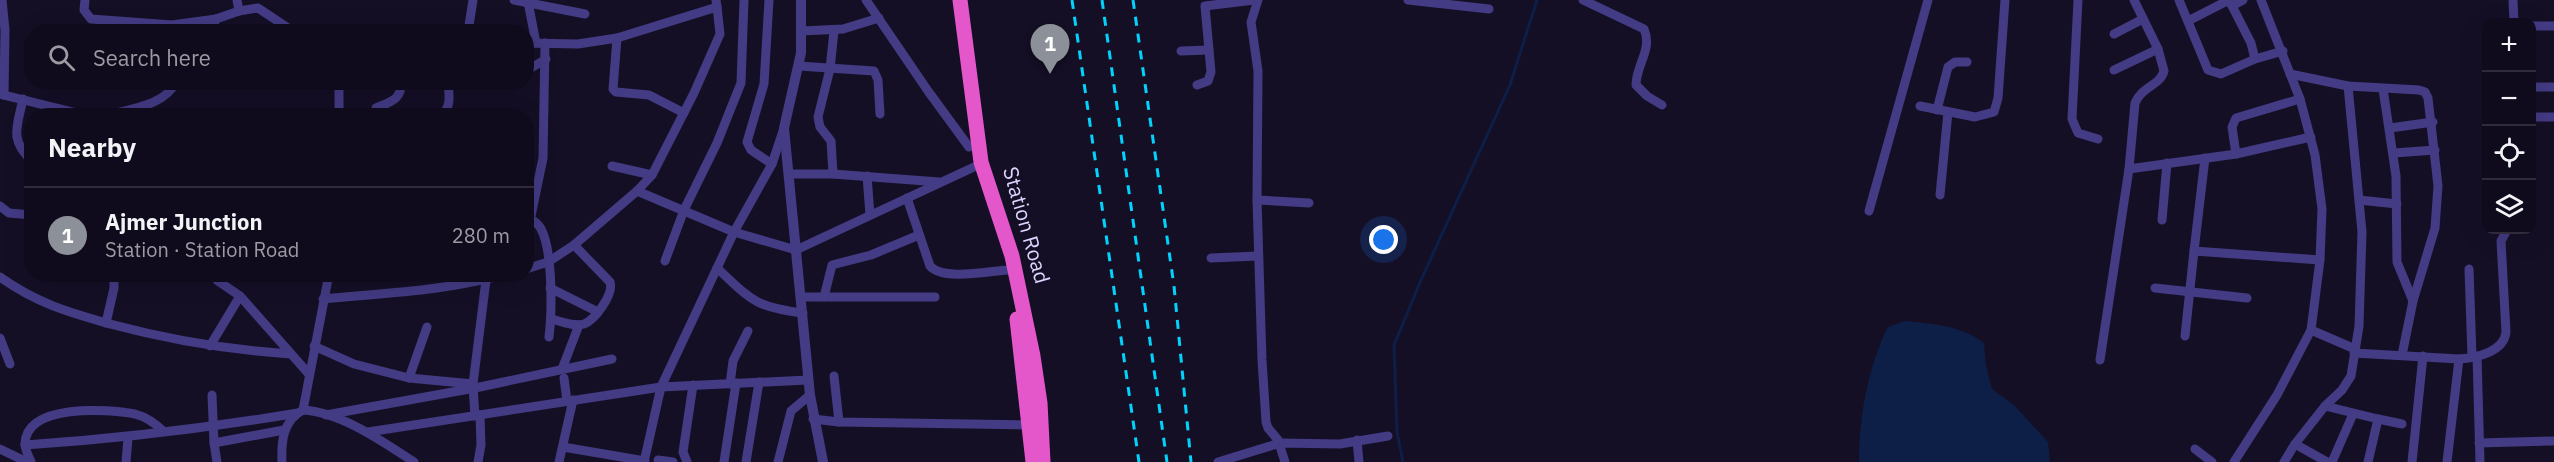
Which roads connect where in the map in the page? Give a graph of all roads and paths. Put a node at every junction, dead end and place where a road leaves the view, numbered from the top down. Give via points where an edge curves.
1 (2, 0) edge
2 (85, 0) edge
3 (237, 0) edge
4 (473, 0) edge
5 (514, 0) edge
6 (744, 0) edge
7 (769, 0) edge
8 (801, 0) edge
9 (866, 0) edge
10 (951, 0) edge
11 (958, 0) edge
12 (965, 0) edge
13 (1256, 0) edge
14 (1408, 0) edge
15 (1583, 0) edge
16 (1928, 0) edge
17 (2005, 0) edge
18 (2078, 0) edge
19 (2134, 0) edge
20 (2179, 0) edge
21 (2243, 0) edge
22 (2261, 0) edge
23 (2513, 0) edge
24 (528, 2) junction
25 (2230, 2) edge
26 (716, 4) edge
27 (1489, 9) dead end
28 (239, 11) junction
29 (585, 14) dead end
30 (879, 18) junction
31 (2514, 18) edge
32 (216, 19) junction
33 (2144, 19) junction
34 (113, 21) joint
35 (2188, 21) junction
36 (139, 24) edge
37 (192, 24) edge
38 (214, 24) edge
39 (282, 24) edge
40 (469, 24) edge
41 (532, 24) edge
42 (2536, 26) edge
43 (2554, 26) edge
44 (802, 31) junction
45 (834, 31) junction
46 (2114, 34) dead end
47 (617, 38) junction
48 (536, 43) edge
49 (2158, 49) junction
50 (1209, 50) junction
51 (1181, 51) dead end
52 (2283, 51) junction
53 (546, 59) junction
54 (2255, 59) junction
55 (1967, 62) dead end
56 (534, 66) edge
57 (799, 66) junction
58 (830, 69) junction
59 (2114, 70) dead end
60 (2290, 74) junction
61 (1197, 85) dead end
62 (2348, 86) junction
63 (2536, 87) edge
64 (2554, 87) edge
65 (2383, 89) junction
66 (172, 90) edge
67 (339, 90) edge
68 (402, 90) edge
69 (449, 90) edge
70 (2, 94) edge
71 (22, 99) junction
72 (2300, 99) junction
73 (1662, 105) dead end
74 (1920, 106) dead end
75 (57, 108) edge
76 (132, 108) edge
77 (339, 108) edge
78 (376, 108) dead end
79 (447, 108) edge
80 (1937, 110) junction
81 (1948, 112) junction
82 (684, 113) junction
83 (880, 114) dead end
84 (2536, 117) edge
85 (2554, 117) edge
86 (2433, 122) junction
87 (784, 128) junction
88 (2390, 128) junction
89 (2311, 137) junction
90 (2098, 139) dead end
91 (969, 147) junction
92 (2435, 150) junction
93 (24, 151) edge
94 (2394, 153) junction
95 (2236, 154) junction
96 (2205, 158) junction
97 (2167, 163) junction
98 (772, 164) junction
99 (612, 166) dead end
100 (974, 167) junction
101 (2129, 169) junction
102 (789, 174) junction
103 (833, 174) junction
104 (652, 175) junction
105 (867, 176) junction
106 (941, 182) junction
107 (637, 191) junction
108 (1940, 195) dead end
109 (907, 198) junction
110 (1257, 200) junction
111 (2359, 200) junction
112 (1309, 203) dead end
113 (534, 204) edge
114 (2397, 204) junction
115 (0, 206) edge
116 (684, 210) junction
117 (1869, 211) dead end
118 (24, 214) edge
119 (870, 215) junction
120 (2162, 220) dead end
121 (534, 222) edge
122 (734, 232) junction
123 (2505, 234) edge
124 (919, 235) junction
125 (573, 244) junction
126 (796, 250) junction
127 (2194, 251) junction
128 (1258, 256) junction
129 (1212, 258) dead end
130 (2320, 260) junction
131 (665, 261) dead end
132 (548, 262) junction
133 (534, 266) edge
134 (717, 268) junction
135 (2469, 269) dead end
136 (1008, 270) junction
137 (2, 279) edge
138 (114, 282) edge
139 (219, 282) edge
140 (327, 282) edge
141 (465, 282) edge
142 (487, 282) edge
143 (550, 288) junction
144 (2155, 288) dead end
145 (0, 290) edge
146 (2190, 291) junction
147 (240, 296) junction
148 (802, 297) junction
149 (824, 297) junction
150 (936, 297) dead end
151 (2247, 298) dead end
152 (323, 299) junction
153 (2413, 301) junction
154 (598, 312) junction
155 (803, 313) junction
156 (551, 319) junction
157 (106, 323) junction
158 (579, 325) junction
159 (427, 327) dead end
160 (2311, 330) junction
161 (748, 331) dead end
162 (2185, 336) dead end
163 (549, 337) dead end
164 (0, 338) edge
165 (210, 346) junction
166 (314, 346) junction
167 (2355, 351) junction
168 (291, 354) junction
169 (2405, 355) junction
170 (2422, 356) junction
171 (2474, 357) junction
172 (612, 359) dead end
173 (2459, 359) junction
174 (2100, 360) dead end
175 (10, 364) dead end
176 (308, 373) junction
177 (563, 373) junction
178 (834, 376) dead end
179 (410, 378) junction
180 (808, 380) junction
181 (759, 382) junction
182 (733, 383) junction
183 (693, 385) junction
184 (474, 386) junction
185 (661, 387) junction
186 (212, 395) dead end
187 (810, 395) junction
188 (570, 401) junction
189 (2325, 406) junction
190 (300, 411) junction
191 (2353, 414) junction
192 (326, 415) junction
193 (477, 415) junction
194 (2378, 418) junction
195 (813, 419) junction
196 (839, 422) junction
197 (2402, 423) dead end
198 (1029, 424) junction
199 (214, 427) junction
200 (284, 430) junction
201 (163, 431) junction
202 (368, 432) junction
203 (1388, 436) dead end
204 (128, 438) junction
205 (1356, 440) junction
206 (2554, 441) edge
207 (214, 443) junction
208 (1280, 443) junction
209 (2479, 443) junction
210 (2295, 444) junction
211 (25, 445) junction
212 (563, 447) junction
213 (0, 449) edge
214 (2194, 449) dead end
215 (658, 460) dead end
216 (29, 462) edge
217 (126, 462) edge
218 (217, 462) edge
219 (282, 462) edge
220 (414, 462) edge
221 (478, 462) edge
222 (559, 462) edge
223 (644, 462) edge
224 (673, 462) edge
225 (687, 462) edge
226 (724, 462) edge
227 (746, 462) edge
228 (778, 462) edge
229 (823, 462) edge
230 (1033, 462) edge
231 (1038, 462) edge
232 (1043, 462) edge
233 (1049, 462) edge
234 (1218, 462) edge
235 (1285, 462) edge
236 (1359, 462) edge
237 (2212, 462) edge
238 (2234, 462) edge
239 (2284, 462) edge
240 (2327, 462) edge
241 (2332, 462) edge
242 (2368, 462) edge
243 (2412, 462) edge
244 (2447, 462) edge
245 (2480, 462) edge

1 - 70 street
2 - 34 street via 86,16
3 - 28 street
4 - 40 street
5 - 24 street
6 - 116 street via 741,83
7 - 98 street via 764,84 747,142 751,150
8 - 44 street
9 - 30 street
10 - 91 highway, Station Road
11 - 231 highway via 977,163 1013,274 1032,390
11 - 232 highway via 981,162 1012,256 1033,356
12 - 233 highway, Station Road via 980,135 1022,280 1042,388
13 - 50 street via 1205,6
13 - 110 street via 1251,22 1258,71
14 - 27 street
15 - 73 street via 1644,29 1648,44 1636,85
16 - 117 street
17 - 81 street via 1995,112 1975,117
18 - 90 street via 2072,119 2079,133
19 - 33 street
20 - 35 street
21 - 25 street
22 - 52 street
23 - 31 street
24 - 29 street
24 - 41 street
25 - 35 street
25 - 54 street
26 - 47 street
26 - 82 street via 720,34
28 - 32 street
28 - 39 street via 258,8
30 - 45 street
30 - 91 street
32 - 37 street
32 - 38 street
33 - 46 street
33 - 49 street
34 - 36 street
35 - 54 street via 2208,70 2213,73 2221,74
42 - 43 street
44 - 45 street
44 - 57 street
45 - 58 street
47 - 48 street via 578,44
47 - 82 street via 612,85 616,92 649,95
48 - 53 street
49 - 59 street
49 - 101 street via 2164,71 2160,80 2138,95 2135,103
50 - 51 street
50 - 61 street via 1210,76
52 - 54 street
52 - 60 street
53 - 56 street
53 - 113 street via 543,158
55 - 80 street via 1955,62 1948,67
57 - 58 street
57 - 87 street
58 - 83 street via 874,71
58 - 103 street via 818,121 831,141
60 - 62 street
60 - 72 street
62 - 65 street
62 - 111 street
63 - 64 street
65 - 86 street via 2425,92
65 - 88 street
66 - 76 street via 159,100
67 - 77 street
68 - 78 street via 398,97
69 - 79 street
70 - 71 street
71 - 75 street
71 - 93 street via 16,134
72 - 89 street
72 - 95 street via 2236,118 2232,127
74 - 80 street
80 - 81 street
81 - 108 street
82 - 104 street
84 - 85 street
86 - 88 street
86 - 92 street
87 - 98 street
87 - 102 street
88 - 94 street
89 - 95 street
89 - 130 street via 2322,208
91 - 100 highway, Station Road
92 - 94 street
92 - 153 street via 2435,228
94 - 114 street
95 - 96 street
96 - 97 street
96 - 127 street
97 - 101 street
97 - 120 street
98 - 122 street
99 - 104 street
100 - 106 street
100 - 136 highway, Station Road
101 - 174 street
102 - 103 street
102 - 126 street
103 - 105 street
104 - 107 street
105 - 106 street
105 - 119 street
106 - 109 street
107 - 116 street
107 - 125 street
109 - 119 street
109 - 124 street
110 - 112 street
110 - 128 street
111 - 114 street
111 - 167 street via 2362,232
114 - 153 street via 2397,262
115 - 118 street via 9,213
116 - 122 street
116 - 131 street
119 - 126 street
121 - 132 street via 542,231
122 - 126 street
122 - 134 street
123 - 171 street via 2501,241 2506,337 2499,347
124 - 136 street via 930,266 938,273
124 - 149 street via 871,255 836,263 829,271
125 - 132 street
125 - 154 street via 612,286
126 - 148 street
127 - 130 street
127 - 146 street
128 - 129 street
128 - 208 street via 1266,422
130 - 160 street
132 - 133 street
132 - 143 street
134 - 155 street via 752,301 776,310
134 - 185 street
135 - 171 street
136 - 198 highway, Station Road
137 - 145 street
137 - 157 street via 36,301
138 - 157 street
139 - 147 street
140 - 152 street
141 - 152 street
142 - 184 street
143 - 154 street
143 - 156 street
144 - 146 street
146 - 151 street
146 - 162 street
147 - 165 street
147 - 168 street
148 - 149 street
148 - 155 street
149 - 150 street
152 - 166 street
153 - 169 street
154 - 158 street
155 - 180 street
156 - 158 street
156 - 163 street
157 - 165 street
158 - 177 street
159 - 179 street
160 - 167 street
160 - 238 street via 2277,395
161 - 182 street via 733,361
164 - 175 street
165 - 168 street
166 - 176 street
166 - 179 street via 354,364
167 - 169 street
167 - 189 street via 2348,383
168 - 176 street
169 - 170 street
170 - 173 street
170 - 243 street
171 - 173 street
171 - 209 street
172 - 177 street
173 - 244 street
176 - 190 street
177 - 184 street
177 - 188 street
178 - 196 street
179 - 184 street
180 - 181 street
180 - 187 street
181 - 182 street
181 - 227 street
182 - 183 street
182 - 226 street
183 - 185 street
183 - 225 street via 683,452
184 - 192 street
184 - 193 street
185 - 188 street
185 - 223 street
186 - 199 street
187 - 195 street
187 - 228 street via 791,411
188 - 193 street
188 - 212 street
189 - 191 street
189 - 210 street
190 - 192 street
190 - 199 street
190 - 200 street
191 - 194 street
191 - 241 street
192 - 202 street
193 - 202 street
193 - 221 street via 481,445
194 - 197 street
194 - 242 street
195 - 196 street
195 - 229 street
196 - 198 street
198 - 230 highway, Station Road
199 - 201 street
199 - 207 street
200 - 207 street
200 - 219 street
201 - 204 street
201 - 211 street via 136,414 63,411 48,415 29,430
202 - 220 street
203 - 205 street
204 - 211 street
204 - 217 street
205 - 208 street via 1340,444
205 - 236 street
206 - 209 street
207 - 218 street
208 - 234 street
208 - 235 street
209 - 245 street
210 - 239 street
210 - 240 street
211 - 216 street
212 - 222 street
212 - 223 street
213 - 216 street
214 - 237 street
215 - 224 street

